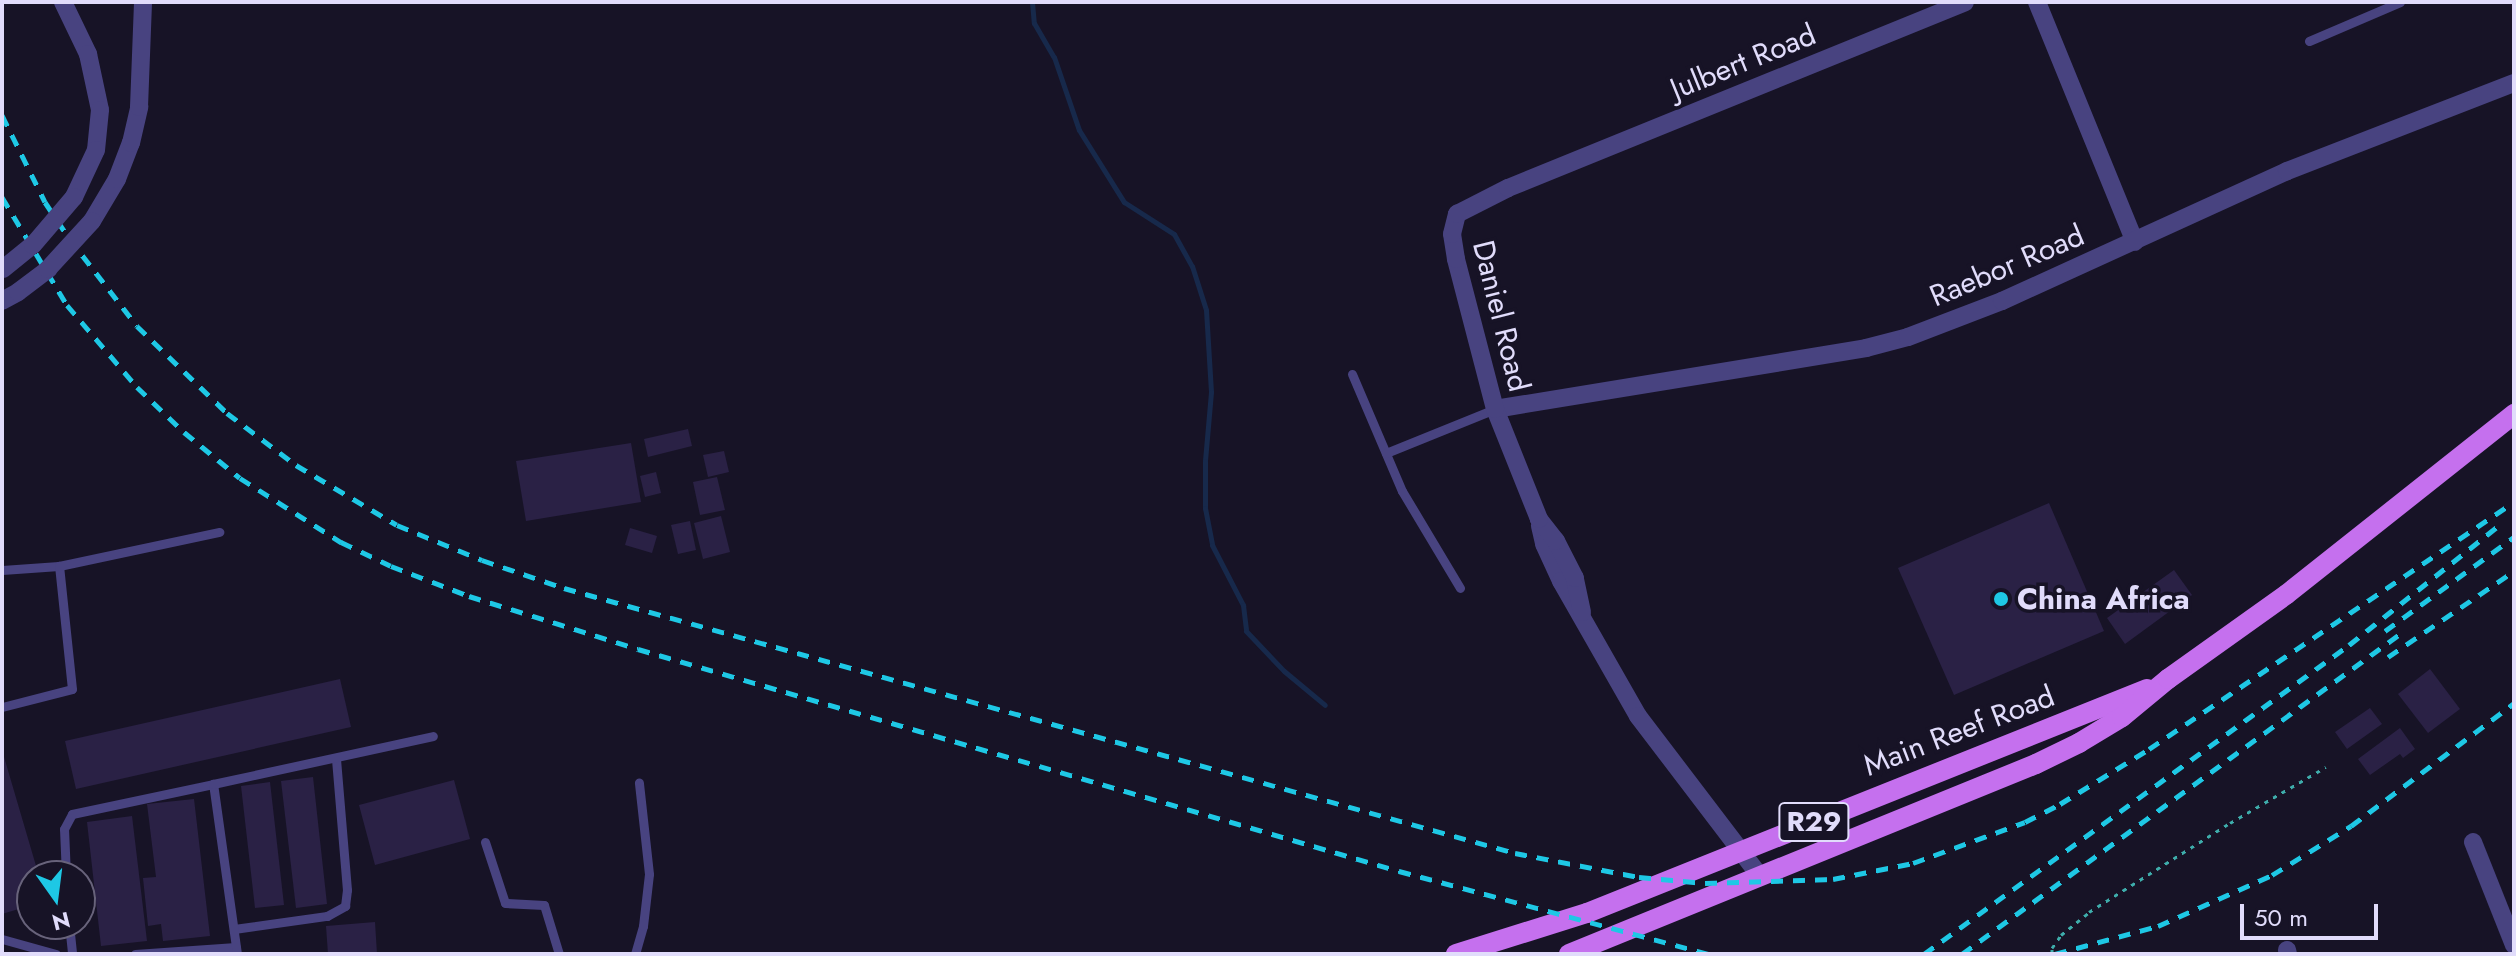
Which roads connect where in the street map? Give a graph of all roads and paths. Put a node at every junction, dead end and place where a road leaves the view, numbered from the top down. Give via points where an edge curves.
1 (63, 2) edge
2 (143, 2) edge
3 (1965, 2) edge
4 (2037, 2) edge
5 (2400, 2) edge
6 (2309, 41) dead end
7 (2514, 83) edge
8 (1586, 156) joint
9 (2135, 242) junction
10 (3, 269) edge
11 (10, 296) edge
12 (1352, 374) dead end
13 (1495, 409) junction
14 (2514, 414) edge
15 (1386, 453) junction
16 (219, 532) dead end
17 (59, 566) junction
18 (2, 570) edge
19 (1460, 588) dead end
20 (2168, 679) junction
21 (2, 707) edge
22 (433, 736) dead end
23 (336, 759) junction
24 (2326, 767) dead end
25 (639, 783) dead end
26 (213, 784) junction
27 (485, 842) dead end
28 (2473, 842) dead end
29 (1741, 852) junction
30 (65, 860) edge
31 (1759, 875) junction
32 (1640, 892) junction
33 (1656, 917) junction
34 (234, 929) junction
35 (2, 939) edge
36 (2514, 945) edge
37 (237, 950) edge
38 (56, 954) edge
39 (135, 954) edge
40 (559, 954) edge
41 (635, 954) edge
42 (1456, 954) edge
43 (1569, 954) edge
44 (2052, 954) edge

1 - 10 street, bridge via 99,92 96,150 74,197 33,245
2 - 11 street, bridge via 139,107 117,179 92,221 48,269
3 - 8 street, Julbert Road
4 - 9 street
5 - 6 lane
7 - 9 street, Raebor Road via 2287,171
8 - 13 street, Daniel Road via 1470,205 1453,223 1460,283
9 - 13 street, Raebor Road via 1946,325 1880,345
12 - 15 lane
13 - 15 lane
13 - 29 street, Daniel Road via 1561,581 1638,716
14 - 20 main road, Main Reef Road / R29 via 2287,594
15 - 19 lane via 1402,491
16 - 17 lane
17 - 18 lane
17 - 21 lane via 72,689
20 - 29 main road, Main Reef Road / R29
20 - 31 main road, Main Reef Road / R29 via 2122,717 2036,764
22 - 23 lane
23 - 26 lane
23 - 34 lane via 345,906 327,916
24 - 44 path via 2089,912 2061,935
25 - 41 lane via 649,874
26 - 30 lane via 72,814 64,829
26 - 34 lane
27 - 40 lane via 505,903 544,905
28 - 36 street
29 - 31 street, Daniel Road
29 - 32 main road, Main Reef Road / R29
31 - 33 main road, Main Reef Road / R29
32 - 33 main road
32 - 42 main road, Main Reef Road / R29
33 - 43 main road, Main Reef Road / R29
34 - 37 lane
35 - 38 lane
37 - 39 lane

